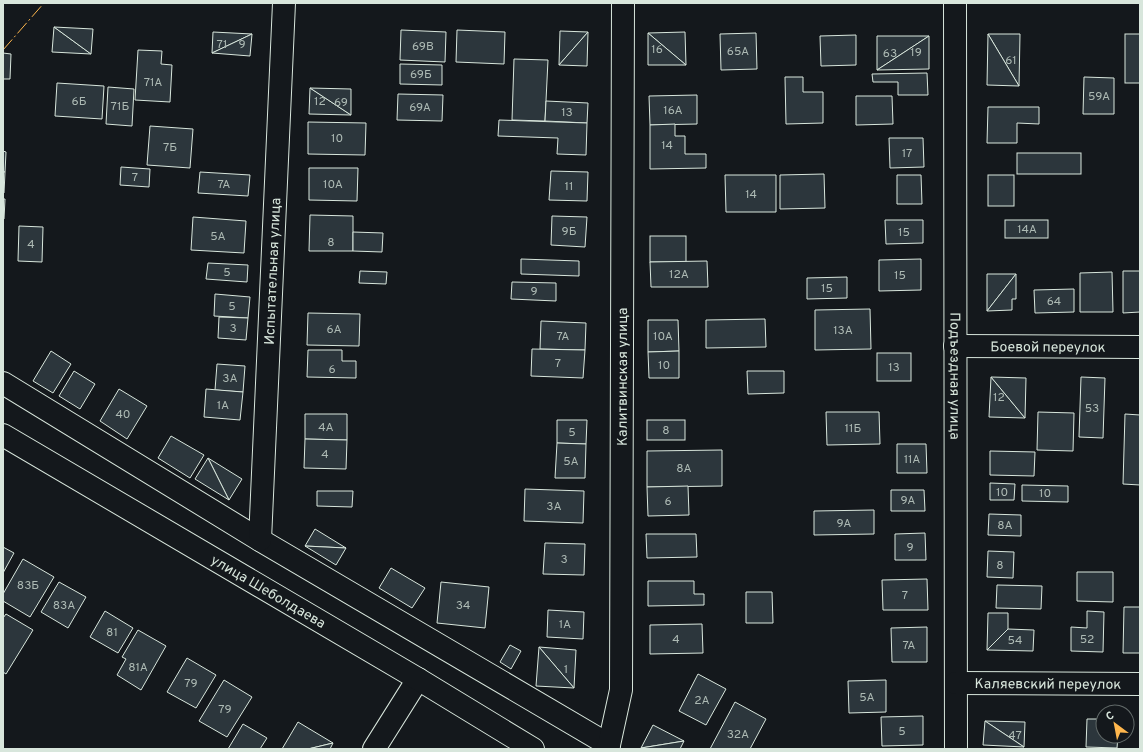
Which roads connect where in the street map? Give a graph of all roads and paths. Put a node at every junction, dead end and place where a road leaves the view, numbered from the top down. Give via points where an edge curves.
1 (284, 3) edge
2 (623, 3) edge
3 (955, 3) edge
4 (955, 346) junction
5 (1140, 347) edge
6 (3, 383) edge
7 (3, 435) edge
8 (260, 540) junction
9 (418, 679) junction
10 (956, 683) junction
11 (1140, 684) edge
12 (608, 747) edge
13 (374, 749) edge
14 (533, 749) edge
15 (956, 749) edge

1 - 8 street, Испытательная улица
2 - 12 street, Калитвинская улица via 621,690
3 - 4 street, Подъездная улица
4 - 5 street, Боевой переулок
4 - 10 street, Подъездная улица
6 - 8 street
7 - 9 street, улица Шеболдаева
8 - 12 street
9 - 13 street
9 - 14 street, улица Шеболдаева
10 - 11 street, Каляевский переулок
10 - 15 street, Подъездная улица

